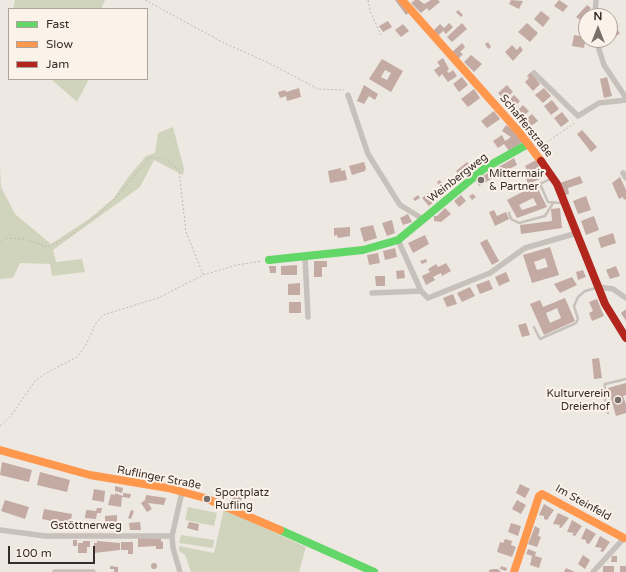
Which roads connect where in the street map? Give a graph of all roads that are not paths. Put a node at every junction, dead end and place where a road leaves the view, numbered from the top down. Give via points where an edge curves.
1 (402, 0) edge
2 (599, 48) edge
3 (534, 72) dead end
4 (347, 93) road end
5 (626, 99) edge
6 (528, 144) junction
7 (552, 178) junction
8 (553, 203) junction
9 (565, 203) junction
10 (509, 213) dead end
11 (423, 219) junction
12 (577, 232) junction
13 (398, 240) junction
14 (305, 257) junction
15 (269, 260) road end
16 (598, 287) junction
17 (421, 291) junction
18 (372, 293) dead end
19 (626, 298) edge
20 (308, 317) dead end
21 (534, 327) dead end
22 (626, 338) edge
23 (626, 379) edge
24 (608, 414) dead end
25 (0, 450) edge
26 (182, 492) junction
27 (0, 530) edge
28 (172, 536) junction
29 (625, 537) edge
30 (55, 572) edge
31 (93, 572) edge
32 (180, 572) edge
33 (374, 572) edge
34 (514, 572) edge
35 (593, 572) edge

1 - 6 street, Schafferstraße
2 - 5 street via 604,65
3 - 5 street via 578,116 599,103
4 - 11 street via 368,154 400,205
6 - 7 street, Schafferstraße
6 - 11 street, Weinbergweg via 485,168
7 - 8 lane via 540,184 548,202
7 - 9 street, Schafferstraße
8 - 9 lane
8 - 10 lane via 545,216 519,223 511,219
9 - 12 street, Schafferstraße
11 - 13 street, Weinbergweg
12 - 16 street, Schafferstraße
12 - 17 street via 525,248 490,273 440,294 428,298
13 - 14 street, Weinbergweg via 363,250
13 - 17 street
14 - 15 street, Weinbergweg
14 - 20 street
16 - 19 street via 613,289
16 - 21 lane via 585,291 578,297 574,306 578,320 576,323 540,339
16 - 22 street, Schafferstraße via 612,317
17 - 18 street
23 - 24 lane via 605,384
25 - 26 street, Ruflinger Straße via 90,475
26 - 28 street
26 - 33 street, Ruflinger Straße via 229,507
27 - 28 street, Gstöttnerweg via 45,536
28 - 32 street
29 - 34 street, Im Steinfeld via 542,494 539,496
29 - 35 street
30 - 31 street

